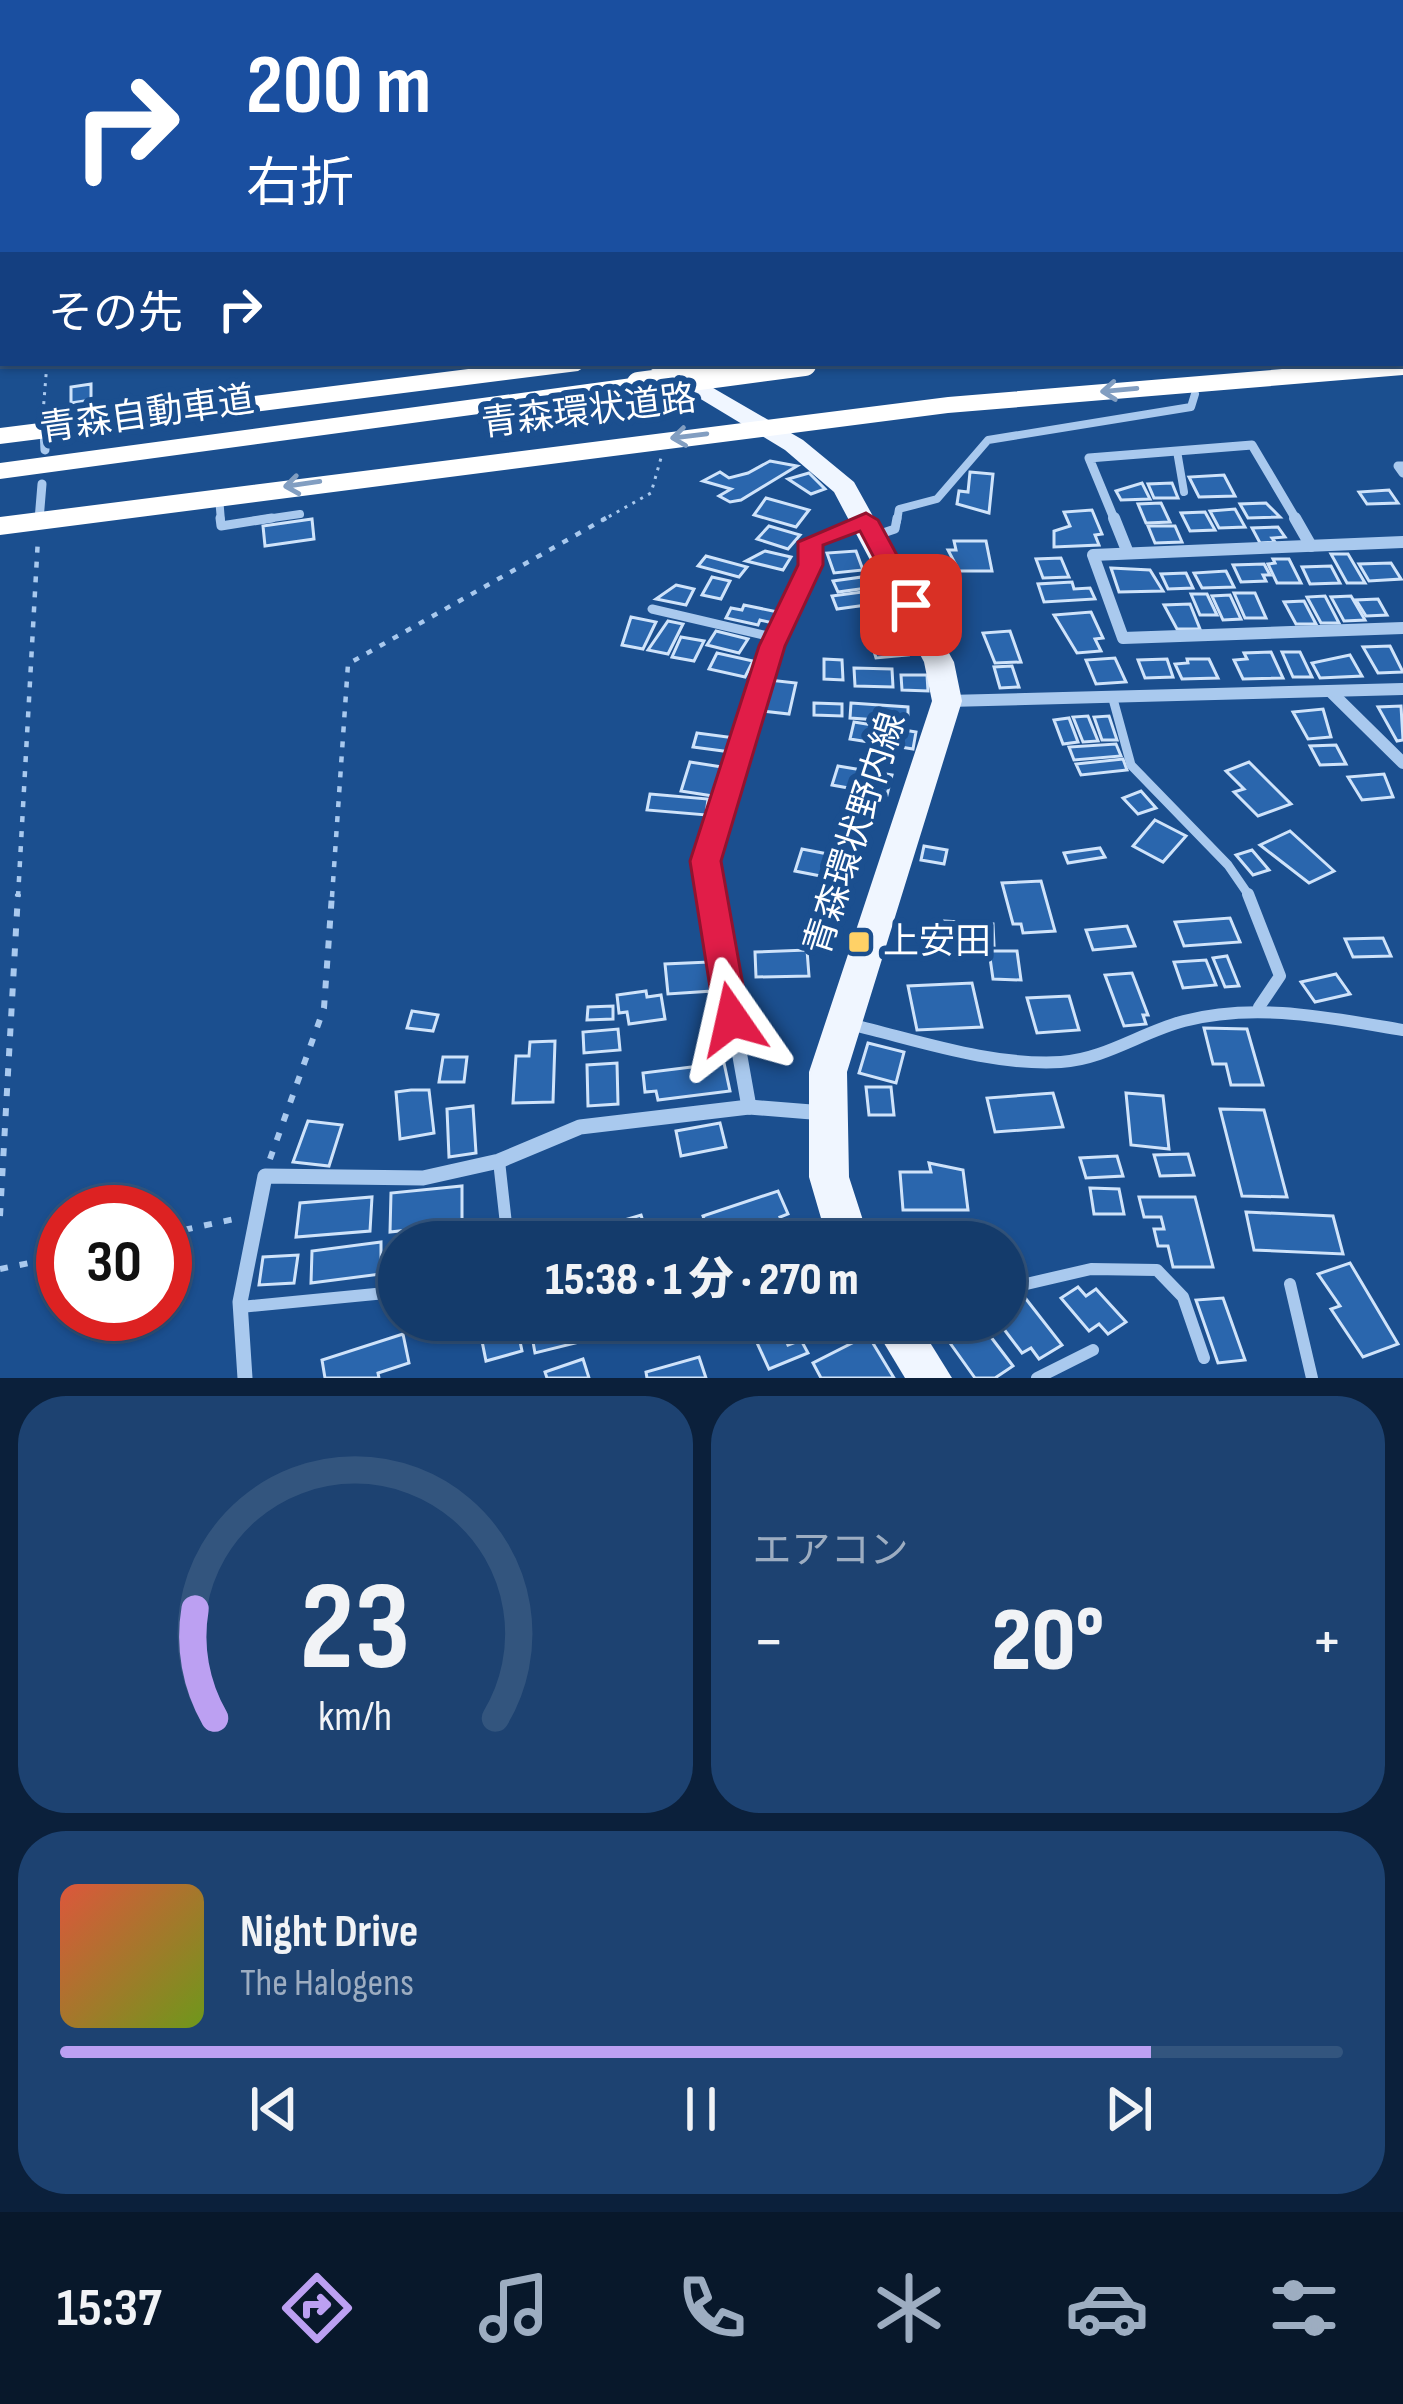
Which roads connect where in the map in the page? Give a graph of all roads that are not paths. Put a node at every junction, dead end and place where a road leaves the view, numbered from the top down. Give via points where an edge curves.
1 (557, 366) edge
2 (761, 366) edge
3 (1403, 367) edge
4 (646, 374) edge
5 (1196, 394) dead end
6 (764, 426) junction
7 (0, 436) edge
8 (1177, 451) junction
9 (0, 470) edge
10 (42, 484) dead end
11 (1184, 492) dead end
12 (219, 496) junction
13 (300, 514) dead end
14 (39, 520) junction
15 (0, 526) edge
16 (870, 528) junction
17 (1403, 542) edge
18 (1311, 546) junction
19 (1128, 553) junction
20 (652, 609) dead end
21 (1403, 628) edge
22 (776, 638) junction
23 (1403, 688) edge
24 (1330, 691) junction
25 (1114, 699) junction
26 (947, 701) junction
27 (1403, 763) edge
28 (1259, 1007) junction
29 (842, 1022) junction
30 (1403, 1030) edge
31 (749, 1107) junction
32 (825, 1113) junction
33 (500, 1161) junction
34 (506, 1221) edge
35 (842, 1221) edge
36 (1026, 1284) edge
37 (1290, 1284) dead end
38 (378, 1294) edge
39 (240, 1307) junction
40 (910, 1341) edge
41 (1093, 1350) dead end
42 (1204, 1358) dead end
43 (245, 1378) edge
44 (930, 1378) edge
45 (1036, 1378) edge
46 (1312, 1378) edge

1 - 7 highway, 青森環状道路 via 45,440
2 - 4 highway, 青森自動車道, bridge
3 -> 6 highway, 青森環状道路
4 - 6 main road, 青森環状野内線
4 - 9 highway, 青森自動車道
5 - 16 lane via 1191,407 988,440 937,499 899,509 895,529
6 -> 12 highway, 青森環状道路
6 - 16 main road, 青森環状野内線 via 832,474
8 - 11 lane
8 - 18 street via 1252,445
8 - 19 street via 1089,458
10 - 14 street
12 - 13 lane via 221,526
12 - 14 highway, 青森環状道路
14 - 15 highway, 青森環状道路
16 - 22 street via 811,542 811,565
16 - 26 main road, 青森環状野内線 via 939,662
17 - 18 street
18 - 19 street
19 - 21 street via 1093,555 1123,638
20 - 22 lane
22 - 31 street via 705,861
23 - 24 street
24 - 25 street
24 - 27 street
25 - 26 street
25 - 28 lane via 1131,764 1256,905 1280,976
26 - 29 main road, 青森環状野内線
28 - 29 lane via 1182,1021 1060,1062 976,1054
28 - 30 lane
29 - 32 main road, 青森環状野内線
31 - 32 street
31 - 33 street via 580,1127
32 - 35 main road, 青森環状野内線 via 829,1178
33 - 34 lane
33 - 39 street via 423,1178 265,1176
36 - 42 lane via 1100,1267 1150,1266 1186,1303
37 - 46 lane
38 - 39 lane
39 - 43 street
40 - 44 main road
41 - 45 lane

